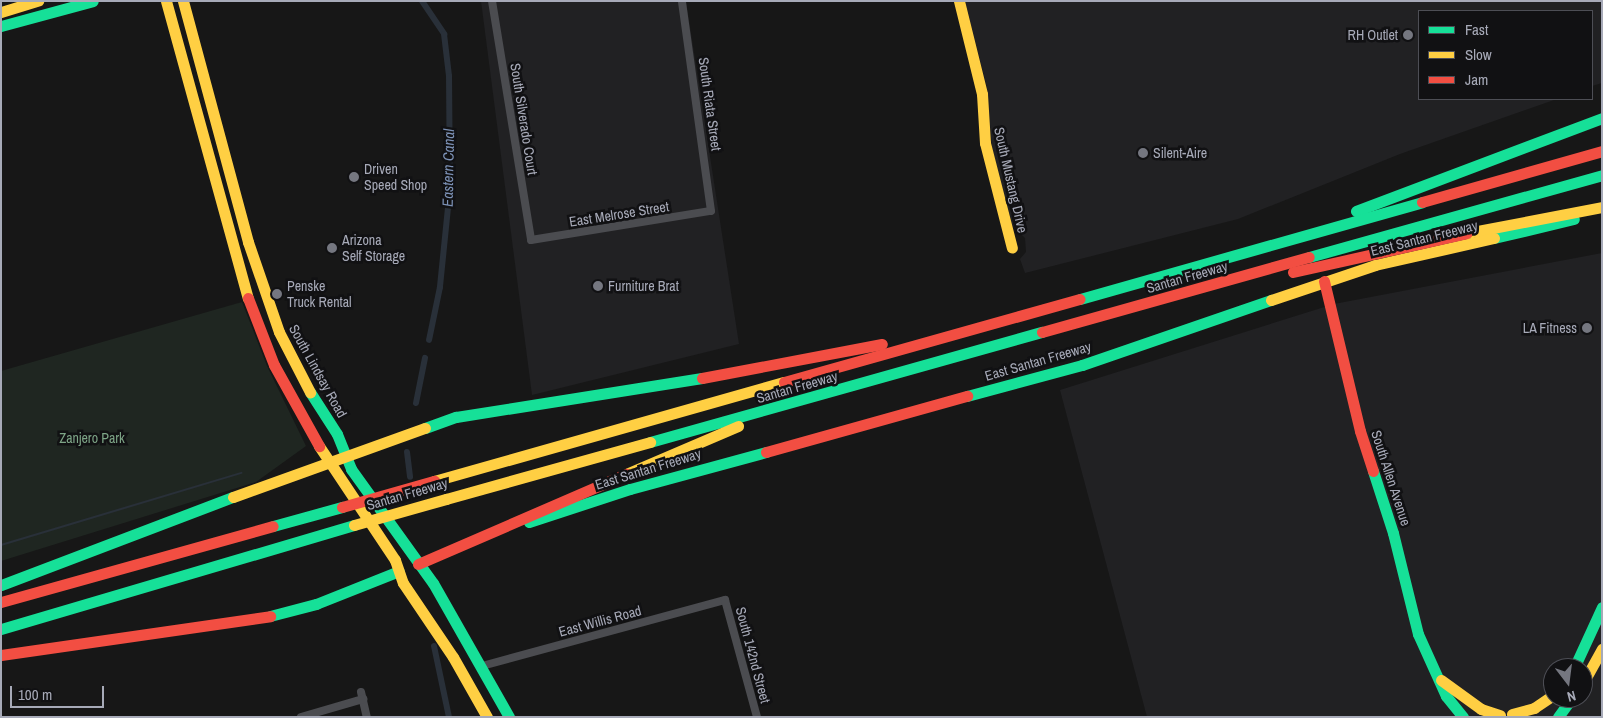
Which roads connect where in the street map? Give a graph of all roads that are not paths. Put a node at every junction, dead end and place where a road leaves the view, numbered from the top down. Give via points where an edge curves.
1 (38, 1) edge
2 (93, 1) edge
3 (166, 1) edge
4 (182, 1) edge
5 (492, 1) edge
6 (682, 1) edge
7 (958, 1) edge
8 (1, 12) edge
9 (1, 26) edge
10 (1602, 118) edge
11 (205, 142) junction
12 (1602, 151) edge
13 (1602, 175) edge
14 (235, 194) junction
15 (220, 198) junction
16 (1602, 207) edge
17 (711, 211) joint
18 (1602, 213) edge
19 (531, 240) joint
20 (248, 242) junction
21 (1012, 248) dead end
22 (1204, 262) junction
23 (1324, 281) junction
24 (1225, 282) junction
25 (1029, 311) junction
26 (784, 406) junction
27 (347, 454) junction
28 (329, 461) junction
29 (482, 537) junction
30 (418, 564) junction
31 (399, 571) junction
32 (1, 585) edge
33 (725, 600) joint
34 (1, 602) edge
35 (1602, 607) edge
36 (1, 629) edge
37 (1602, 649) edge
38 (1, 655) edge
39 (1579, 658) edge
40 (1593, 665) edge
41 (482, 666) junction
42 (1441, 680) junction
43 (1543, 702) edge
44 (1507, 716) edge
45 (301, 717) edge
46 (368, 717) edge
47 (487, 717) edge
48 (510, 717) edge
49 (757, 717) edge
50 (1463, 717) edge

1 - 8 main road
2 - 9 main road
3 - 11 main road
4 - 14 main road, South Lindsay Road
5 - 19 street, South Silverado Court
6 - 17 street, South Riata Street
7 - 21 main road, South Mustang Drive via 982,94 984,143
10 - 22 main road via 1407,193 1240,247
11 - 14 main road via 223,183
11 - 15 main road
12 - 22 main road, Santan Freeway
13 - 24 main road, Santan Freeway
14 - 20 main road, South Lindsay Road
15 - 20 main road via 227,203 238,231
15 - 28 main road via 241,279 258,328 292,402
16 - 24 main road via 1432,240 1274,276
17 - 19 street, East Melrose Street
18 - 23 main road, East Santan Freeway via 1427,251
20 - 27 main road, South Lindsay Road via 279,332
22 - 25 main road, Santan Freeway
23 - 29 main road, East Santan Freeway via 1082,365 630,489
23 - 42 main road, South Allen Avenue via 1364,443 1398,552 1412,614 1427,656
24 - 26 main road, Santan Freeway
25 - 27 main road via 925,336 759,368 474,413
25 - 34 main road, Santan Freeway, bridge
26 - 29 main road
26 - 36 main road, Santan Freeway, bridge via 354,525
27 - 28 main road
27 - 30 main road, South Lindsay Road via 351,469
28 - 31 main road via 395,560
28 - 32 main road
29 - 30 main road
30 - 31 main road
30 - 41 main road, South Lindsay Road
31 - 38 main road via 316,604 261,618
31 - 47 main road via 403,583 453,657
33 - 41 street, East Willis Road
33 - 49 street, South 142nd Street
35 - 39 main road
37 - 40 main road
41 - 48 main road, South Lindsay Road
42 - 44 main road, South Allen Avenue via 1481,709
42 - 50 main road, South Allen Avenue via 1446,696
43 - 44 main road
45 - 46 street via 362,696

